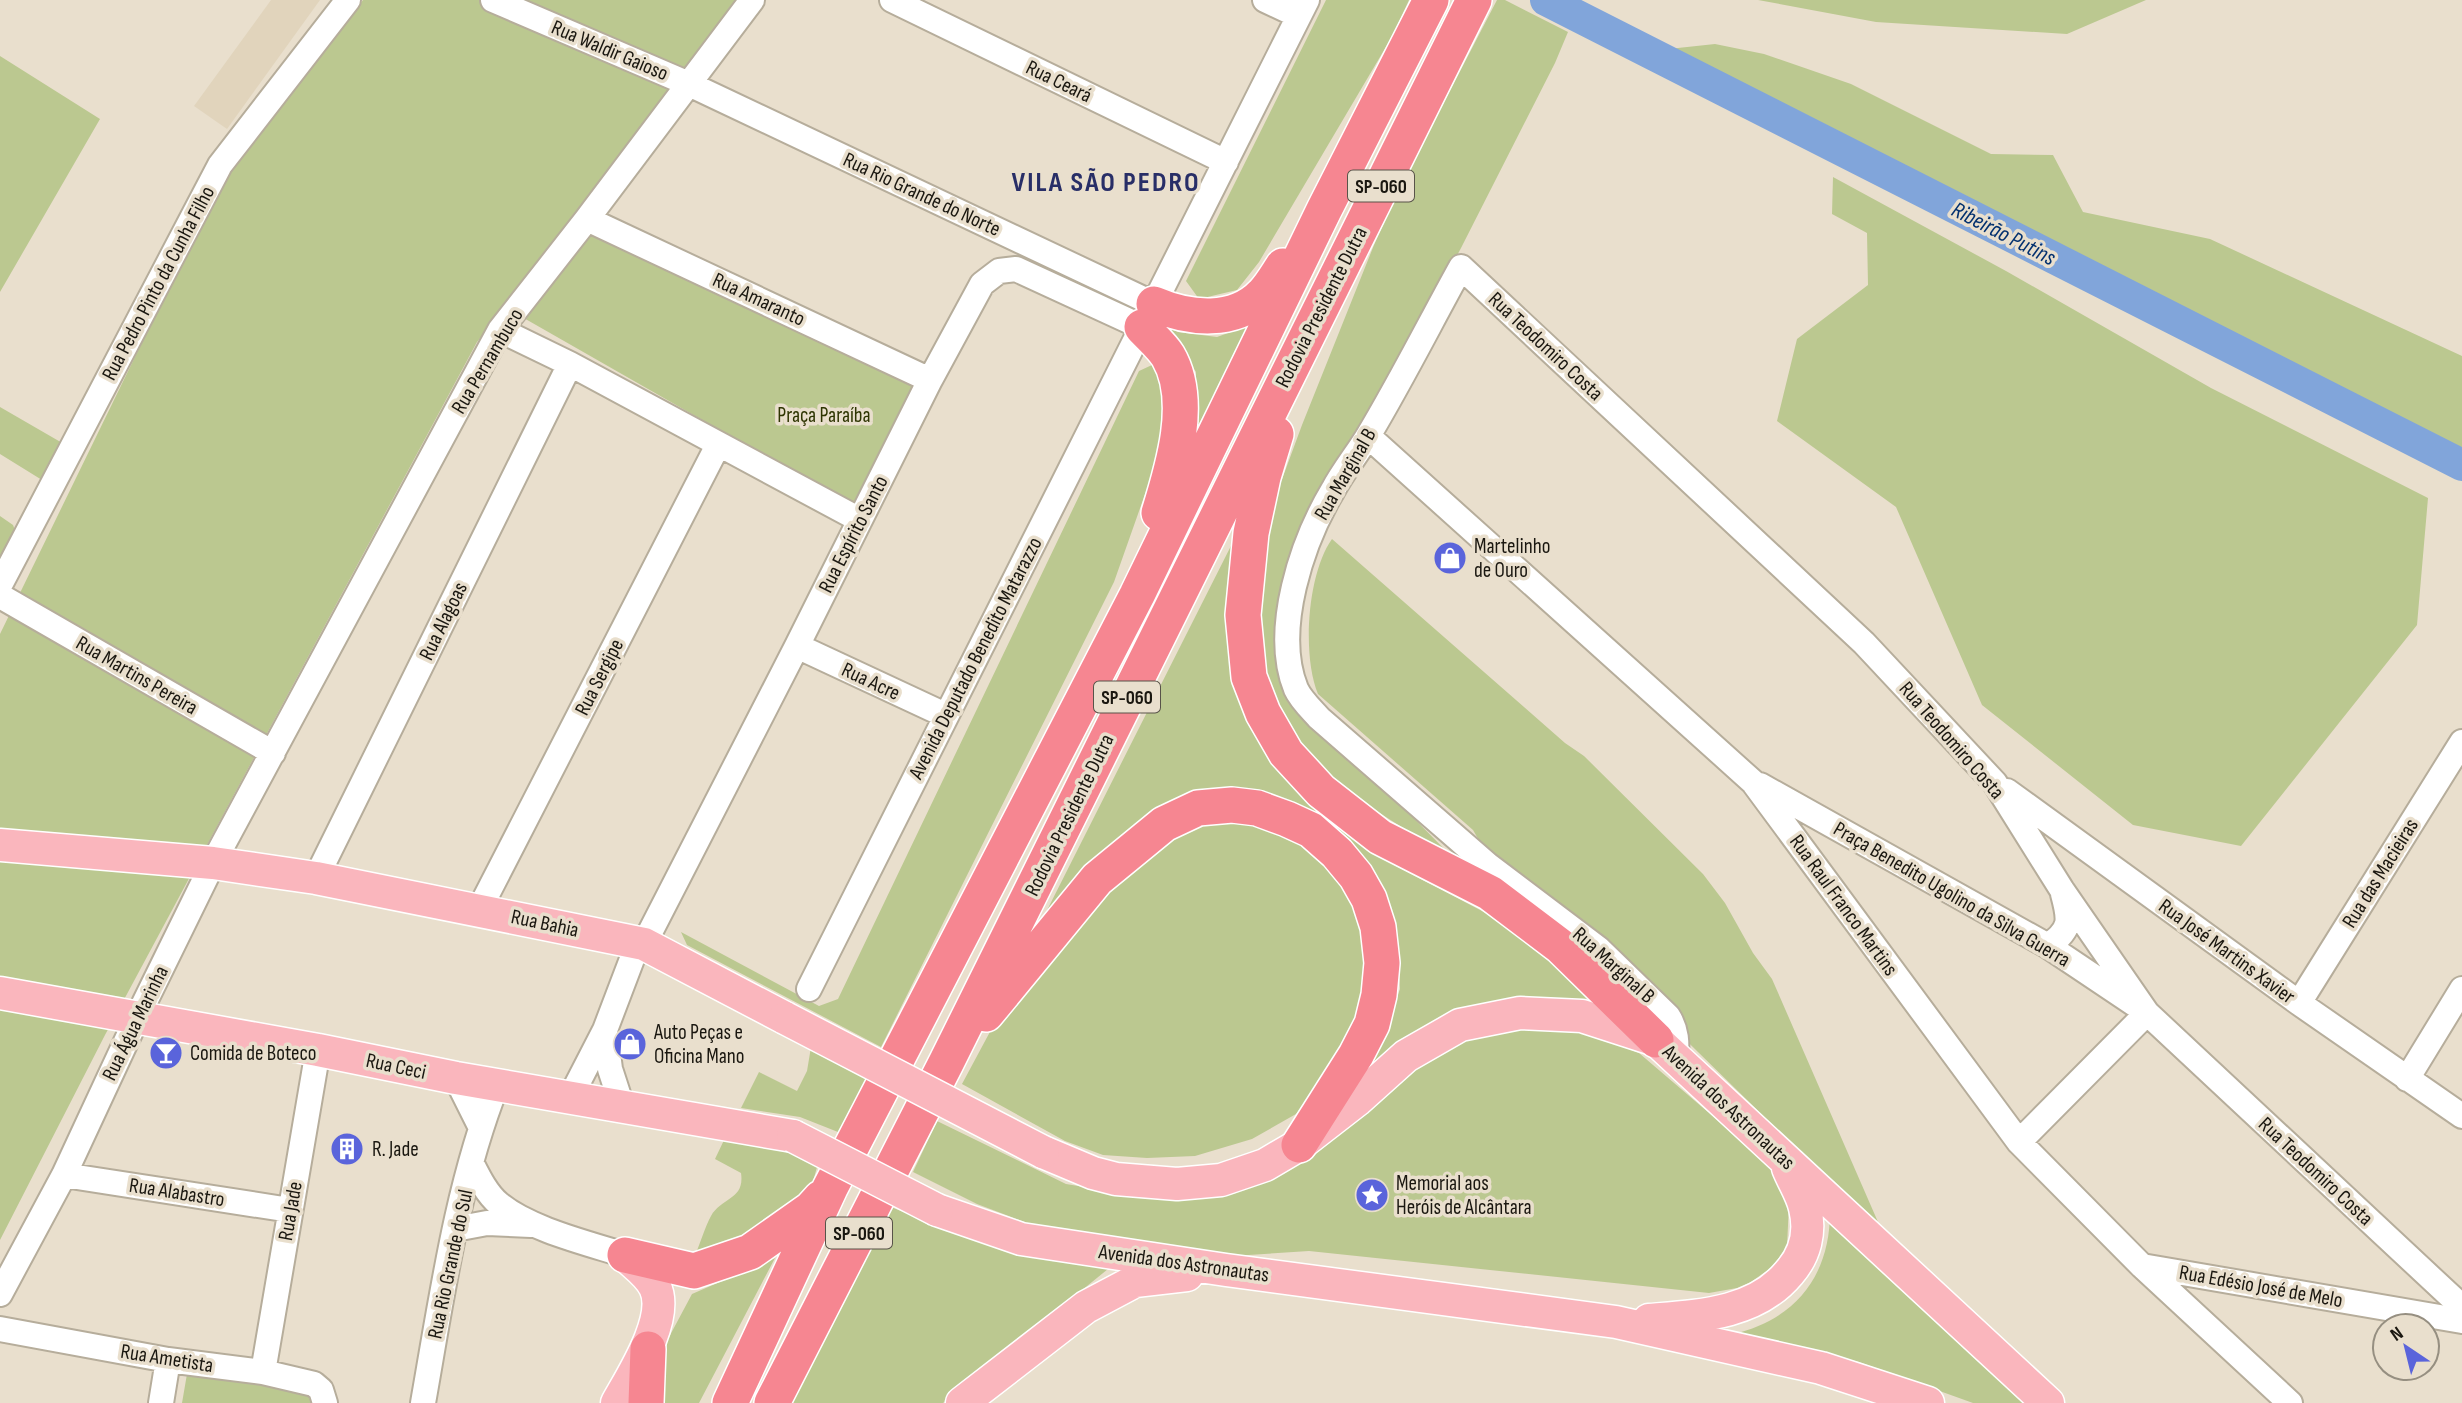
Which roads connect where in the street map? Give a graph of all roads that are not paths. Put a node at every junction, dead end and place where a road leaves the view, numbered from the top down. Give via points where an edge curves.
1 (348, 0) edge
2 (493, 0) edge
3 (751, 0) edge
4 (892, 0) edge
5 (1265, 0) edge
6 (1474, 0) edge
7 (1303, 8) edge
8 (1425, 13) edge
9 (689, 83) junction
10 (1226, 162) junction
11 (1324, 209) junction
12 (587, 219) junction
13 (1461, 267) joint
14 (1148, 315) junction
15 (500, 330) junction
16 (1309, 331) junction
17 (570, 364) junction
18 (930, 380) junction
19 (1368, 436) junction
20 (718, 445) junction
21 (860, 520) junction
22 (0, 585) edge
23 (0, 596) edge
24 (1137, 596) junction
25 (797, 646) junction
26 (945, 715) junction
27 (2462, 742) edge
28 (273, 753) junction
29 (1753, 782) junction
30 (1995, 783) junction
31 (0, 845) edge
32 (214, 863) junction
33 (316, 878) junction
34 (1489, 879) junction
35 (2062, 890) junction
36 (479, 910) junction
37 (2048, 946) junction
38 (638, 951) junction
39 (808, 989) dead end
40 (2462, 989) edge
41 (0, 993) edge
42 (2299, 1003) junction
43 (2147, 1013) junction
44 (136, 1018) junction
45 (605, 1030) junction
46 (318, 1050) junction
47 (1666, 1050) junction
48 (946, 1063) junction
49 (456, 1078) junction
50 (2407, 1079) junction
51 (497, 1084) junction
52 (570, 1098) junction
53 (622, 1106) junction
54 (2462, 1116) edge
55 (480, 1126) junction
56 (793, 1136) joint
57 (2019, 1142) junction
58 (1300, 1144) junction
59 (1043, 1152) joint
60 (1783, 1157) junction
61 (472, 1164) junction
62 (64, 1175) junction
63 (830, 1188) junction
64 (290, 1210) junction
65 (535, 1225) junction
66 (454, 1229) junction
67 (625, 1255) junction
68 (2142, 1266) junction
69 (1226, 1270) junction
70 (0, 1294) edge
71 (2462, 1307) edge
72 (2462, 1321) edge
73 (1616, 1322) junction
74 (0, 1329) edge
75 (652, 1334) junction
76 (168, 1360) junction
77 (263, 1372) junction
78 (326, 1401) edge
79 (161, 1403) edge
80 (423, 1403) edge
81 (617, 1403) edge
82 (646, 1403) edge
83 (730, 1403) edge
84 (772, 1403) edge
85 (962, 1403) edge
86 (1928, 1403) edge
87 (2048, 1403) edge
88 (2290, 1403) edge

1 - 22 street, Rua Pedro Pinto da Cunha Filho via 220,165
2 - 9 street, Rua Waldir Gaioso
3 - 9 street, Rua Pernambuco
4 - 10 street, Rua Ceará
5 - 7 street
6 - 16 highway, Rodovia Presidente Dutra / SP-060
7 - 10 street, Avenida Deputado Benedito Matarazzo
8 - 11 highway, Rodovia Presidente Dutra / SP-060
9 - 12 street, Rua Pernambuco
9 - 14 street, Rua Rio Grande do Norte
10 - 14 street, Avenida Deputado Benedito Matarazzo
11 - 14 highway via 1263,295 1239,311 1206,317 1173,312
11 - 24 highway, Rodovia Presidente Dutra / SP-060
12 - 15 street, Rua Pernambuco
12 - 18 street, Rua Amaranto
13 - 19 street, Rua Marginal B
13 - 30 street, Rua Teodomiro Costa via 1864,643
14 - 18 street, Rua Espírito Santo via 1016,269 999,271 982,284
14 - 24 highway via 1179,389 1179,427
14 - 26 street, Avenida Deputado Benedito Matarazzo
15 - 17 street
15 - 28 street, Rua Pernambuco
16 - 34 highway via 1263,477 1251,533 1243,615 1249,677 1286,753 1321,791 1380,837
16 - 48 highway, Rodovia Presidente Dutra / SP-060
17 - 20 street
17 - 33 street, Rua Alagoas
18 - 21 street, Rua Espírito Santo
19 - 29 street, Rua Raul Franco Martins
19 - 34 street, Rua Marginal B via 1332,490 1295,578 1288,623 1289,666 1297,692 1319,719
20 - 21 street
20 - 36 street, Rua Sergipe
21 - 25 street, Rua Espírito Santo
23 - 28 street, Rua Martins Pereira
24 - 63 highway, Rodovia Presidente Dutra / SP-060
25 - 26 street, Rua Acre
25 - 38 street, Rua Espírito Santo
26 - 39 street, Avenida Deputado Benedito Matarazzo
27 - 42 street, Rua das Macieiras
28 - 32 street, Rua Água Marinha
29 - 37 street, Praça Benedito Ugolino da Silva Guerra
29 - 57 street, Rua Raul Franco Martins
30 - 35 street, Rua Teodomiro Costa
30 - 42 street, Rua José Martins Xavier
31 - 32 main road, Rua Bahia
32 - 33 main road, Rua Bahia
32 - 44 street, Rua Água Marinha
33 - 36 main road, Rua Bahia
34 - 47 highway
35 - 37 street via 2068,926
35 - 43 street, Rua Teodomiro Costa
36 - 38 main road, Rua Bahia
37 - 43 street, Praça Benedito Ugolino da Silva Guerra
38 - 45 street, Rua Espírito Santo
38 - 59 main road, Rua Bahia, bridge via 785,1018
40 - 50 street
41 - 44 main road, Rua Ceci
42 - 50 street, Rua José Martins Xavier
43 - 57 street
43 - 71 street, Rua Teodomiro Costa
44 - 46 main road, Rua Ceci
44 - 62 street, Rua Água Marinha
45 - 52 street, Rua Espírito Santo
45 - 53 street, Rua Espírito Santo via 610,1069
46 - 49 main road, Rua Ceci
46 - 64 street, Rua Jade
47 - 58 main road, Avenida dos Astronautas via 1582,1016 1520,1013 1460,1025 1406,1056
47 - 60 main road, Avenida dos Astronautas
48 - 58 highway via 1097,879 1132,850 1164,824 1198,808 1256,808 1311,830 1337,853 1369,899 1378,927 1382,963 1372,1024
48 - 84 highway, Rodovia Presidente Dutra / SP-060
49 - 51 main road, Rua Ceci
49 - 55 street
50 - 54 street, Rua José Martins Xavier
51 - 52 main road, Rua Ceci
51 - 55 street, Rua Rio Grande do Sul
52 - 53 main road, Rua Ceci
53 - 56 main road, Rua Ceci
55 - 61 street, Rua Rio Grande do Sul
56 - 69 main road, Avenida dos Astronautas, bridge via 937,1210 1021,1239
57 - 68 street, Rua Raul Franco Martins
58 - 59 main road, Avenida dos Astronautas via 1265,1165 1221,1180 1177,1184 1116,1179
60 - 73 main road via 1805,1207 1807,1233 1801,1260 1781,1283 1756,1300 1729,1310
60 - 87 main road, Avenida dos Astronautas
61 - 65 street via 499,1204
61 - 66 street, Rua Rio Grande do Sul
62 - 64 street, Rua Alabastro
62 - 70 street, Rua Água Marinha
63 - 67 highway via 811,1209 750,1252 694,1272
63 - 83 highway, Rodovia Presidente Dutra / SP-060
64 - 77 street, Rua Jade
65 - 66 street via 486,1223
65 - 67 street
66 - 80 street, Rua Rio Grande do Sul
67 - 75 main road via 655,1287 658,1303
68 - 72 street, Rua Edésio José de Melo
68 - 88 street, Rua Raul Franco Martins
69 - 73 main road, Avenida dos Astronautas
69 - 85 main road via 1135,1282 1086,1307
73 - 86 main road, Avenida dos Astronautas via 1821,1368
74 - 76 street, Rua Ametista
75 - 81 main road
75 - 82 highway
76 - 77 street, Rua Ametista
76 - 79 street
77 - 78 street, Rua Ametista via 314,1384

